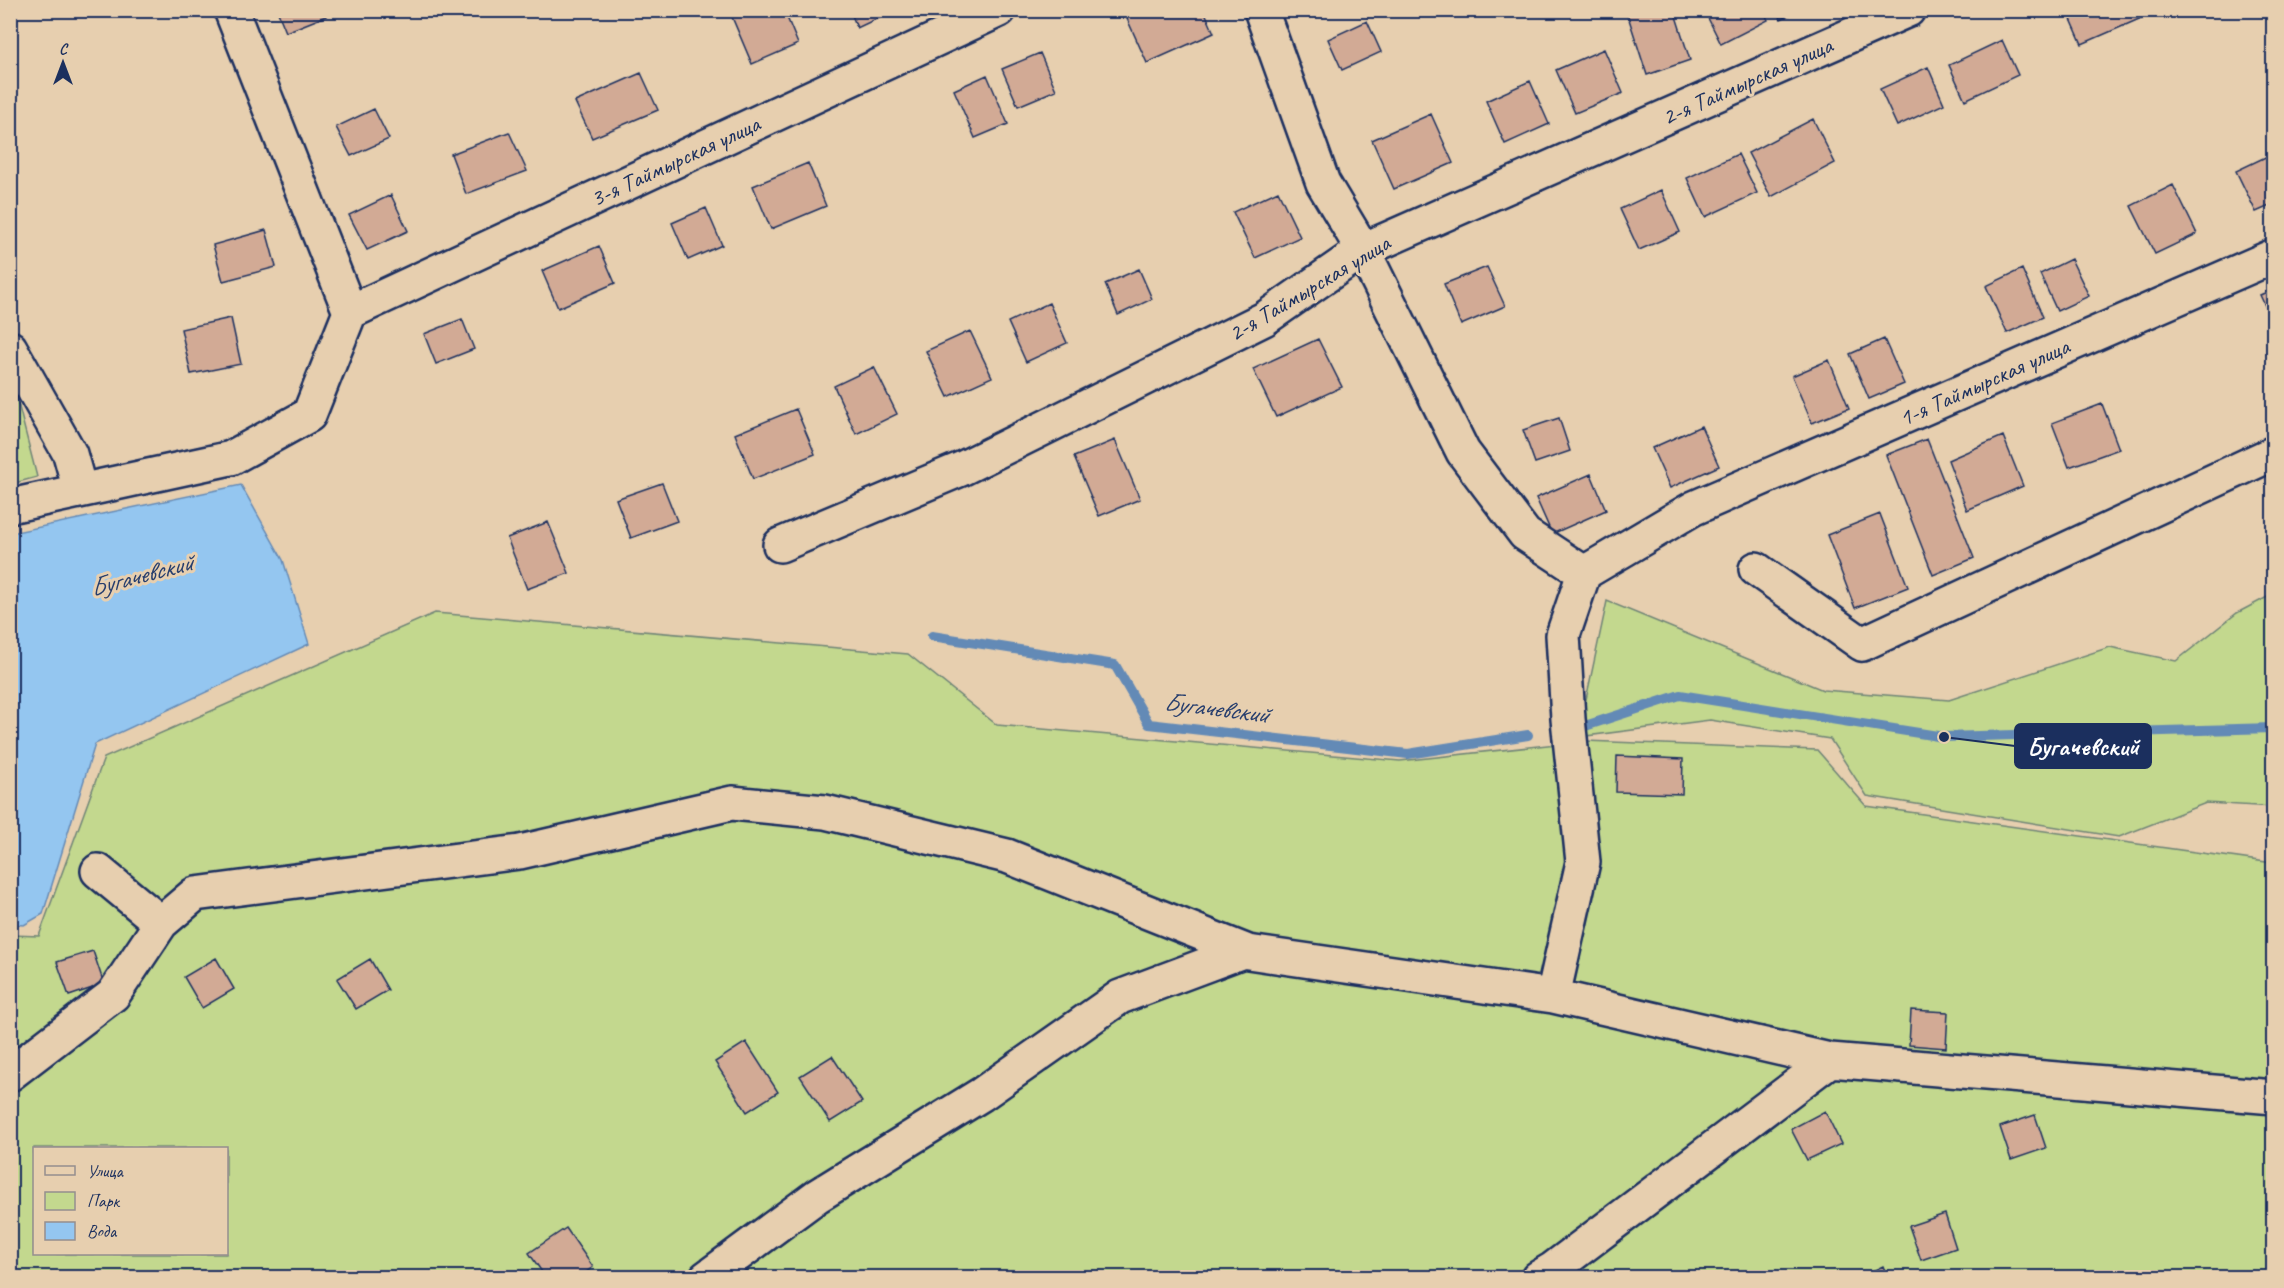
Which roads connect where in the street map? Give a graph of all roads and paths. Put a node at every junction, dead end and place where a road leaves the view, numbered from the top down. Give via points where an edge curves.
1 (231, 10) edge
2 (999, 10) edge
3 (1261, 10) edge
4 (1908, 10) edge
5 (1363, 250) junction
6 (2274, 256) edge
7 (351, 312) junction
8 (10, 348) edge
9 (2274, 453) edge
10 (80, 490) junction
11 (10, 506) edge
12 (780, 545) dead end
13 (1756, 569) dead end
14 (1584, 573) junction
15 (98, 871) dead end
16 (161, 923) junction
17 (1243, 951) junction
18 (1553, 996) junction
19 (1830, 1060) junction
20 (10, 1074) edge
21 (2274, 1097) edge
22 (706, 1278) edge
23 (1538, 1278) edge

1 - 7 street
2 - 7 street, 3-я Таймырская улица
3 - 5 street via 1323,183
4 - 5 street, 2-я Таймырская улица
5 - 12 street, 2-я Таймырская улица via 1264,319 961,469
5 - 14 street via 1463,452 1526,534
6 - 14 street, 1-я Таймырская улица via 1694,508
7 - 10 street via 309,415 231,458
8 - 10 street via 70,454
9 - 13 street via 1862,644
10 - 11 street
14 - 18 street via 1563,635 1583,862
15 - 16 street
16 - 17 street via 195,894 520,852 732,803 825,812 1007,856
16 - 20 street via 113,995
17 - 18 street
17 - 22 street via 1120,997 982,1094 817,1196
18 - 19 street
19 - 21 street
19 - 23 street

